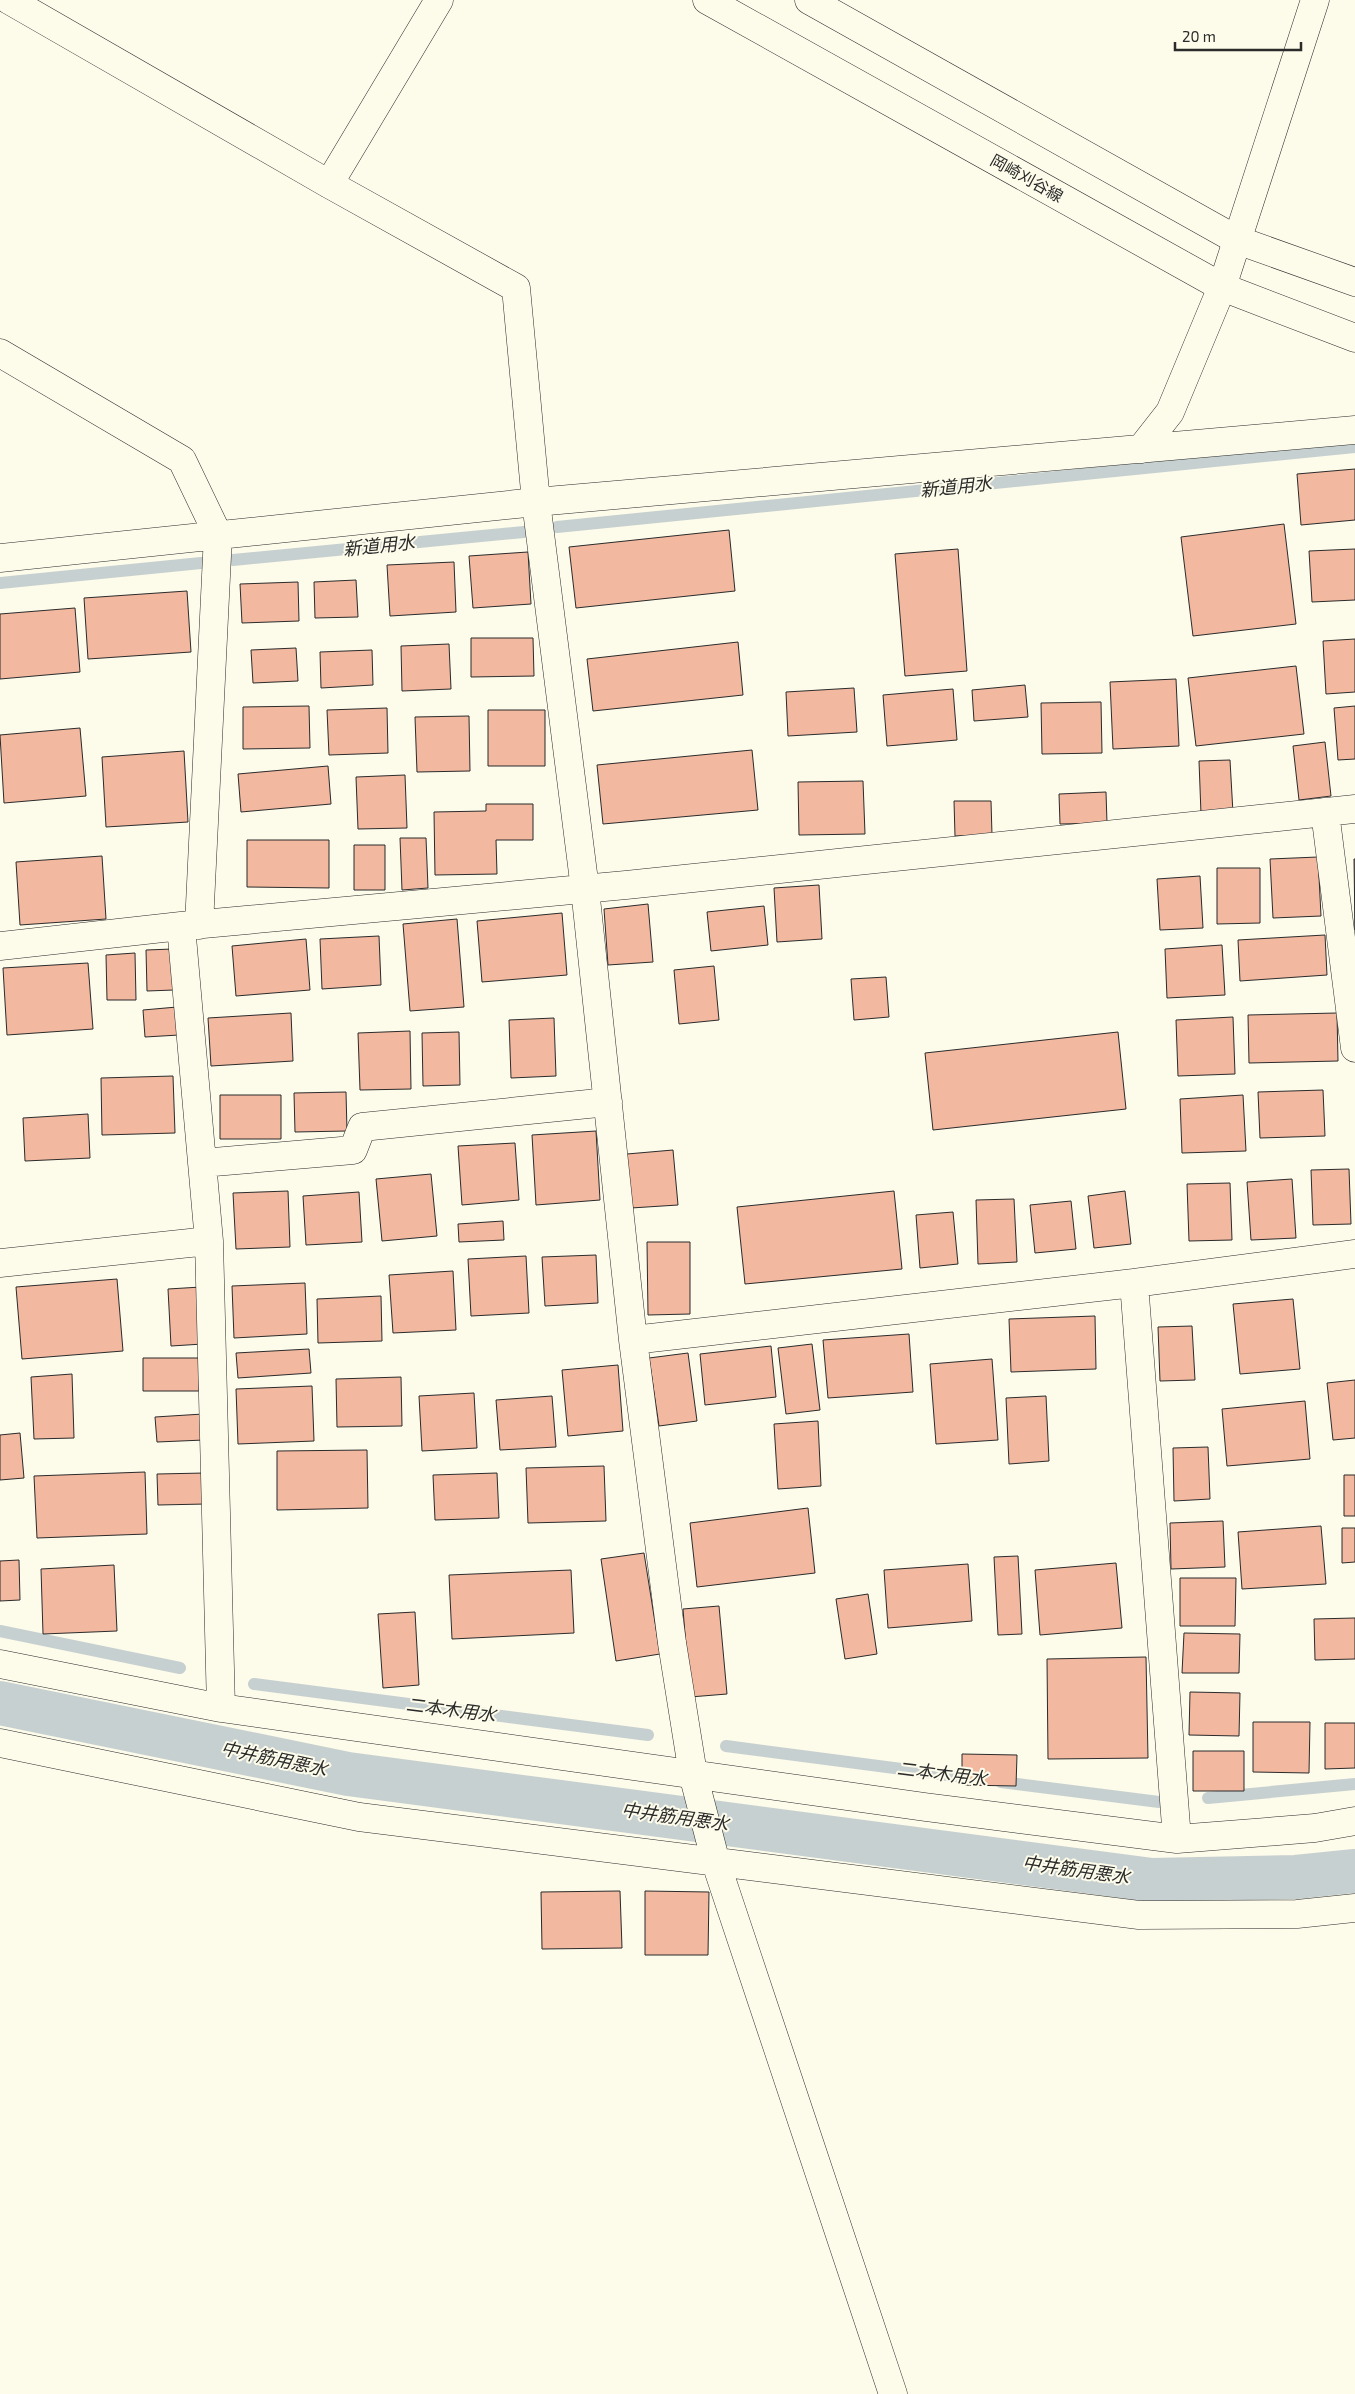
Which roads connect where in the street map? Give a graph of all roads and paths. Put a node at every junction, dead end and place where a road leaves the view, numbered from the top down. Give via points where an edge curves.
1 (9, 0) edge
2 (440, 0) edge
3 (707, 0) edge
4 (809, 0) edge
5 (1315, 0) edge
6 (329, 184) junction
7 (1237, 240) junction
8 (1355, 282) edge
9 (1222, 287) junction
10 (1355, 338) edge
11 (0, 353) edge
12 (1355, 430) edge
13 (1141, 449) junction
14 (536, 502) junction
15 (218, 535) junction
16 (0, 558) edge
17 (1355, 809) edge
18 (1325, 812) junction
19 (585, 889) junction
20 (190, 925) junction
21 (0, 946) edge
22 (1355, 1048) edge
23 (608, 1102) junction
24 (202, 1163) junction
25 (209, 1241) junction
26 (1355, 1254) edge
27 (0, 1264) edge
28 (1134, 1282) junction
29 (633, 1340) junction
30 (0, 1664) edge
31 (221, 1708) junction
32 (0, 1743) edge
33 (693, 1774) junction
34 (1355, 1821) edge
35 (1177, 1839) junction
36 (716, 1863) junction
37 (1355, 1908) edge
38 (893, 2394) edge

1 - 6 street
2 - 6 street
3 - 9 street, 岡崎刈谷線
4 - 7 street
5 - 7 street
6 - 14 street via 516,288
7 - 8 street
7 - 9 street
9 - 10 street, 岡崎刈谷線
9 - 13 street via 1170,412
11 - 15 street via 182,460
12 - 13 street
13 - 14 street
14 - 15 street
14 - 19 street
15 - 16 street
15 - 20 street
17 - 18 street
18 - 19 street
18 - 22 street
19 - 20 street
19 - 23 street
20 - 21 street
20 - 24 street
23 - 24 street via 362,1127 353,1150
23 - 29 street
24 - 25 street
25 - 27 street
25 - 31 street
26 - 28 street
28 - 29 street
28 - 35 street
29 - 33 street via 672,1642
30 - 31 street
31 - 33 street
32 - 36 street via 359,1816
33 - 35 street
33 - 36 street
34 - 35 street via 1315,1828
36 - 37 street via 1139,1916 1297,1914
36 - 38 street

